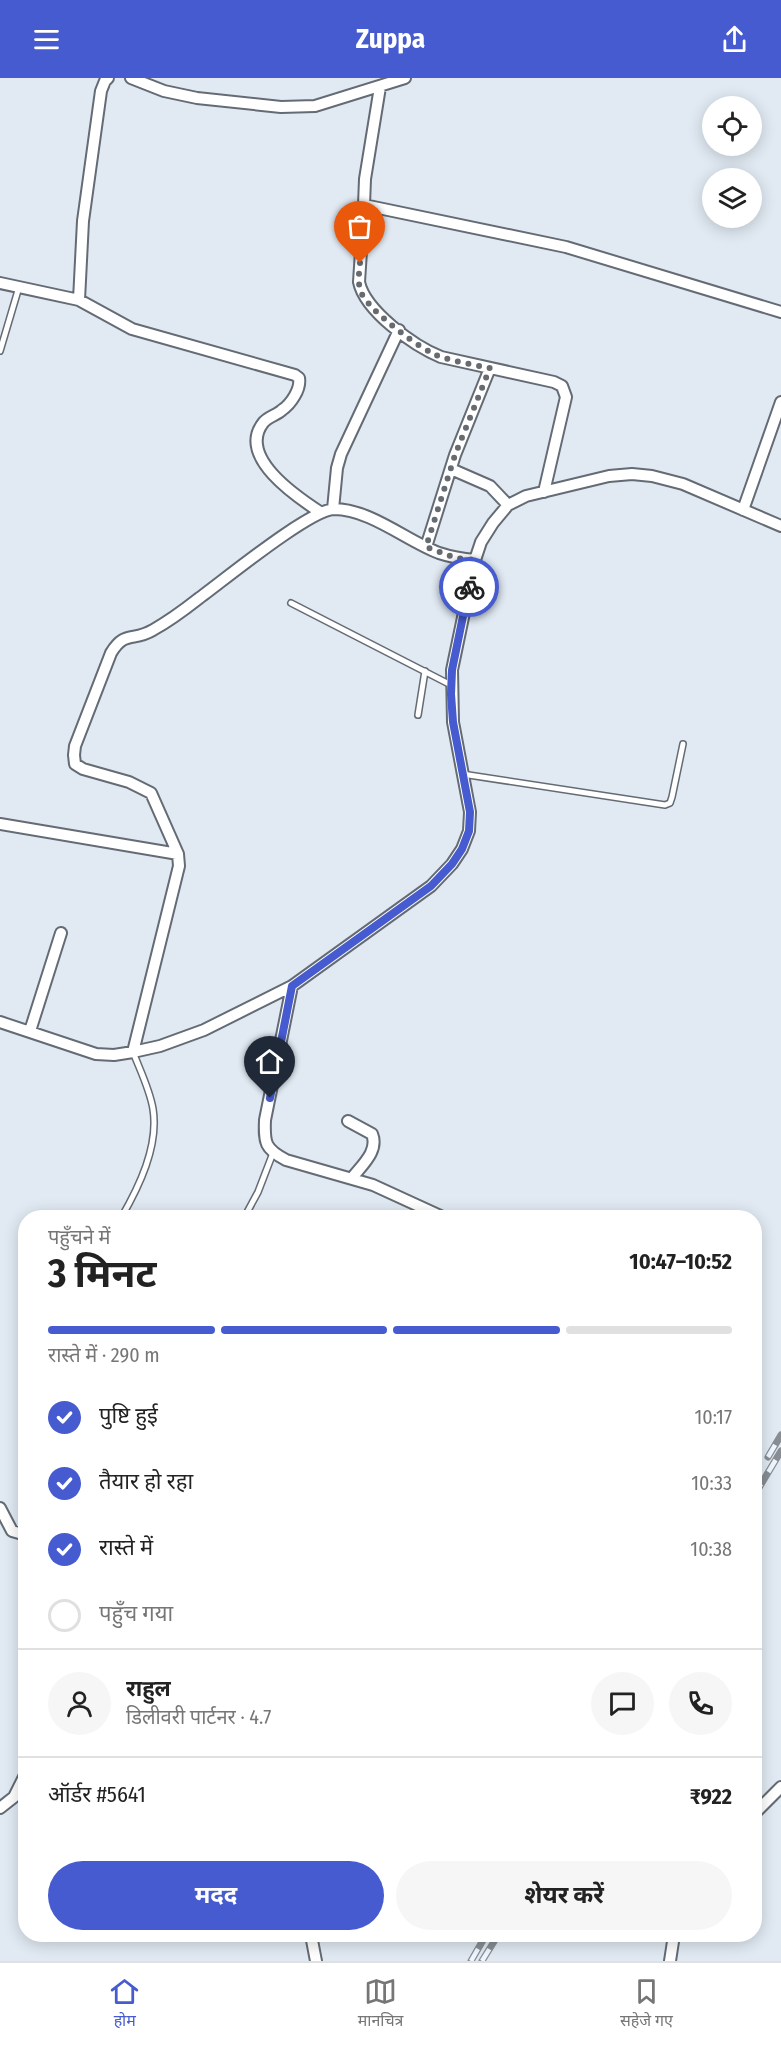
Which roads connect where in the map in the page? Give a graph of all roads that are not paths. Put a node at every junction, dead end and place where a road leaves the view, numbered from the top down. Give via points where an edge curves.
1 (108, 78) edge
2 (131, 78) edge
3 (405, 78) edge
4 (380, 87) junction
5 (364, 205) junction
6 (0, 283) edge
7 (19, 287) junction
8 (79, 300) junction
9 (781, 312) edge
10 (399, 330) junction
11 (0, 351) edge
12 (490, 368) junction
13 (781, 402) edge
14 (451, 469) junction
15 (544, 492) junction
16 (508, 505) junction
17 (333, 509) junction
18 (743, 510) junction
19 (320, 512) junction
20 (781, 526) edge
21 (426, 547) junction
22 (475, 560) junction
23 (291, 603) dead end
24 (425, 671) junction
25 (451, 685) junction
26 (418, 715) dead end
27 (682, 744) dead end
28 (462, 774) junction
29 (0, 824) edge
30 (178, 854) junction
31 (61, 933) dead end
32 (292, 986) junction
33 (0, 1022) edge
34 (30, 1031) junction
35 (133, 1052) junction
36 (348, 1121) dead end
37 (273, 1153) junction
38 (352, 1178) junction
39 (125, 1210) edge
40 (248, 1210) edge
41 (428, 1210) edge
42 (0, 1508) edge
43 (18, 1533) edge
44 (781, 1786) edge
45 (18, 1789) edge
46 (762, 1806) edge
47 (0, 1808) edge
48 (312, 1942) edge
49 (673, 1942) edge
50 (316, 1961) edge
51 (670, 1961) edge

1 - 8 street via 101,91 82,221
2 - 4 street via 197,98 281,107 315,105
3 - 4 street
4 - 5 street
5 - 9 street via 566,248
5 - 10 street via 361,293
6 - 7 street
7 - 8 street
7 - 11 lane
8 - 19 street via 132,329 299,378 299,387 289,405 264,422 257,450 294,496
10 - 12 street via 433,354
10 - 17 street via 341,454
12 - 14 street
12 - 15 street via 562,386 566,397
13 - 18 street
14 - 16 street via 490,486
14 - 21 street
15 - 16 street
15 - 18 street via 632,474 683,484
16 - 22 street via 487,532
17 - 19 street
17 - 21 street via 368,518
18 - 20 street
19 - 30 street via 154,630 123,638 111,653 75,746 75,764 151,793
21 - 22 street
22 - 25 street
23 - 24 lane
24 - 25 lane
24 - 26 lane
25 - 28 street
27 - 28 lane via 672,797 665,805
28 - 32 street via 470,812 469,831 452,864 431,886
29 - 30 street
30 - 35 street via 177,878
31 - 34 street
32 - 35 street via 204,1030
32 - 37 street via 266,1120 267,1146
33 - 34 street
34 - 35 street via 96,1054
35 - 39 lane via 151,1097 154,1123 141,1181
36 - 38 street via 372,1134 375,1140 374,1149
37 - 38 street
37 - 40 lane
38 - 41 street
42 - 43 street via 12,1531
44 - 46 street
45 - 47 street
48 - 50 street
49 - 51 street

